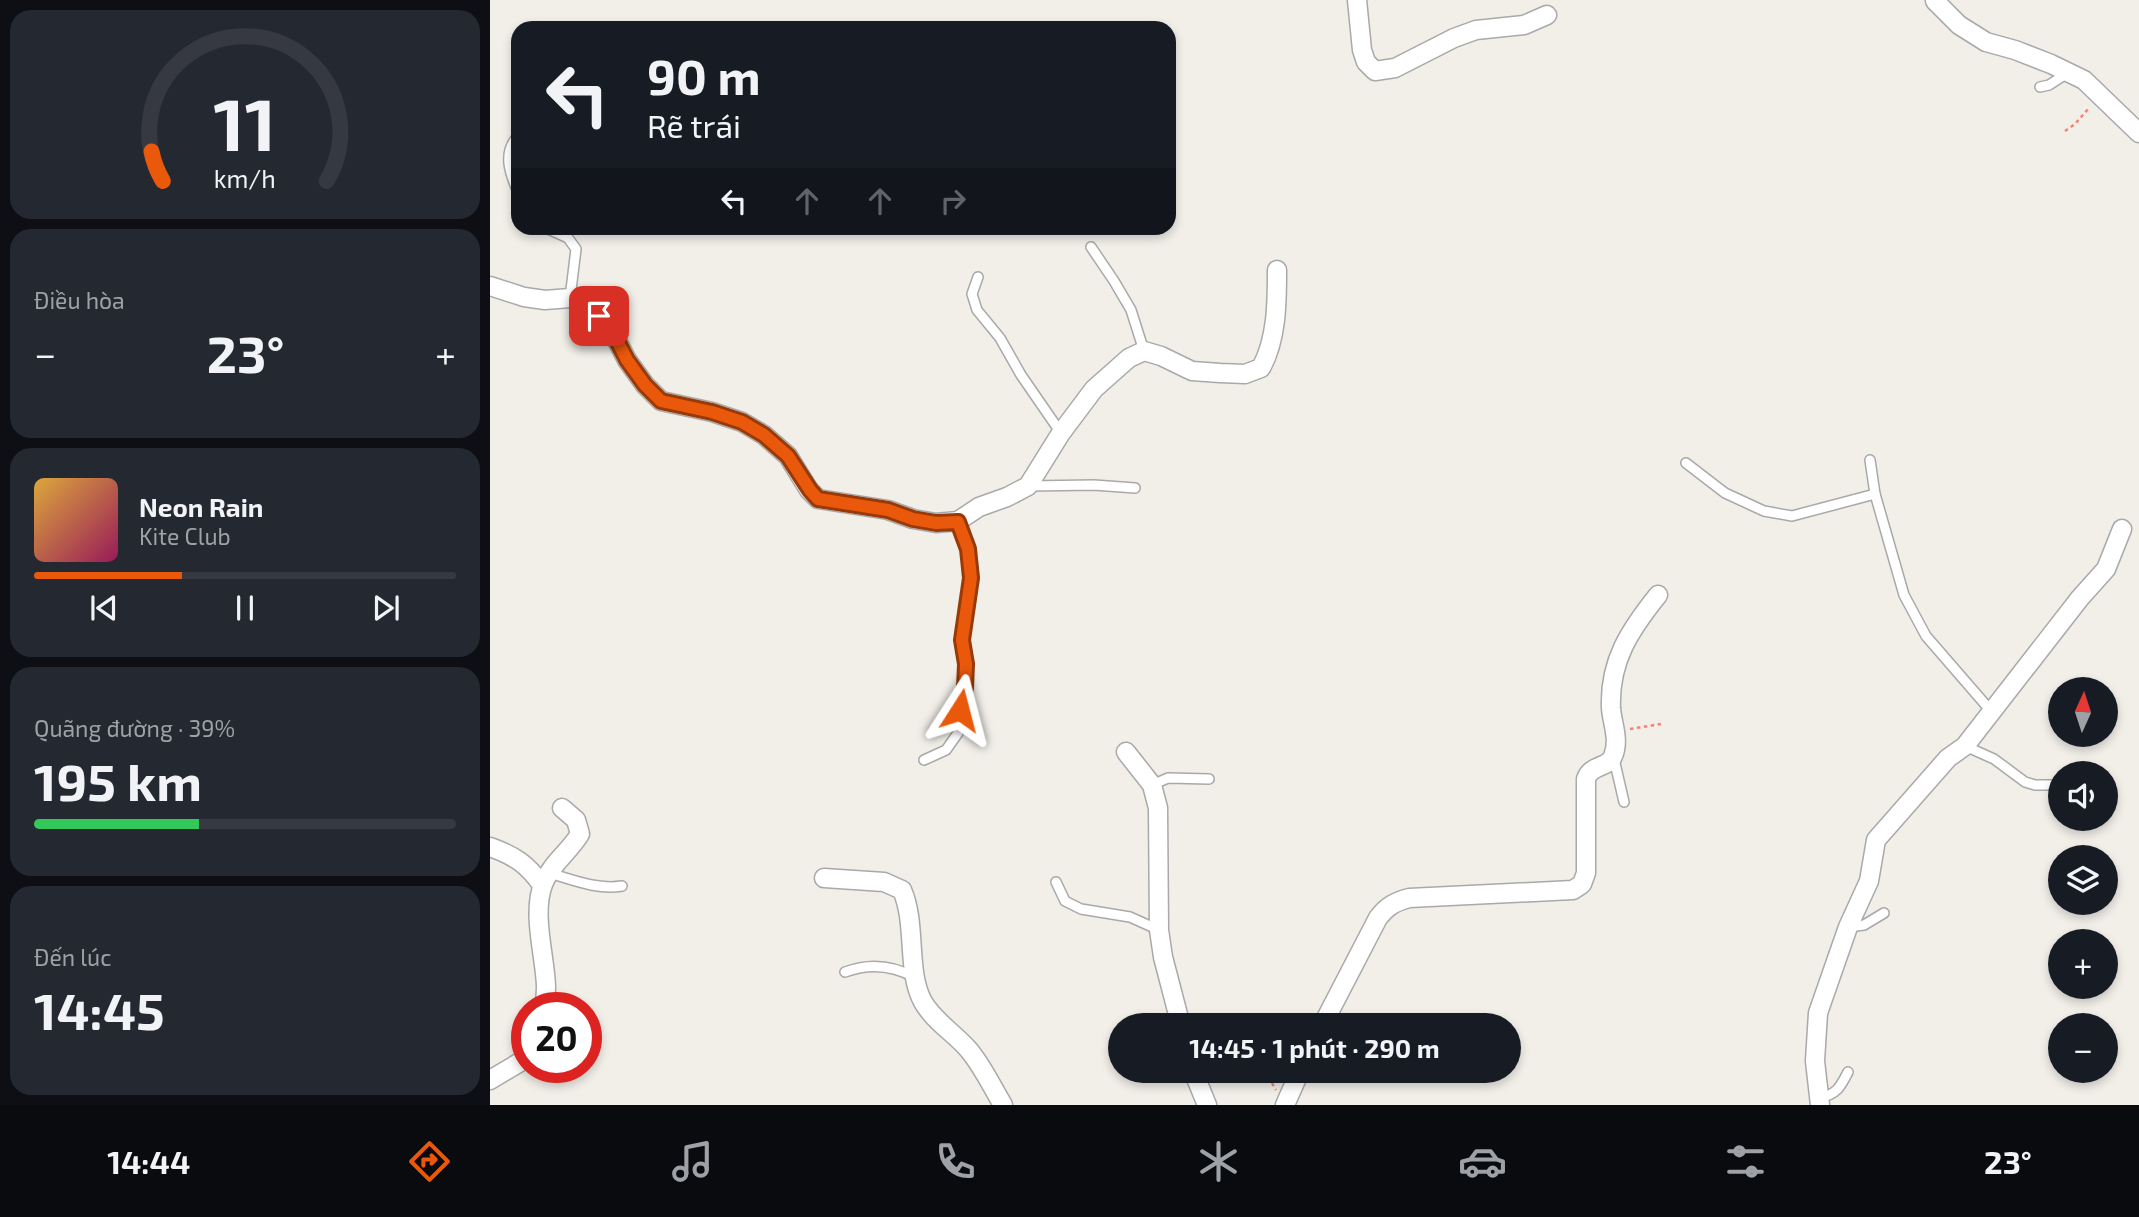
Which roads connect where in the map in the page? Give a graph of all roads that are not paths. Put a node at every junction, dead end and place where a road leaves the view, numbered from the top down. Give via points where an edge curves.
1 (1357, 0) edge
2 (1936, 1) edge
3 (1547, 15) dead end
4 (2069, 72) junction
5 (2040, 87) dead end
6 (2139, 132) edge
7 (511, 148) edge
8 (511, 176) edge
9 (561, 235) edge
10 (1091, 247) dead end
11 (1277, 270) dead end
12 (978, 277) dead end
13 (490, 286) edge
14 (570, 298) junction
15 (1144, 351) junction
16 (1061, 433) junction
17 (1870, 460) dead end
18 (1686, 463) dead end
19 (1028, 486) junction
20 (1135, 488) dead end
21 (1875, 494) junction
22 (958, 522) junction
23 (2122, 529) dead end
24 (1658, 595) dead end
25 (1991, 711) junction
26 (1965, 746) junction
27 (1126, 752) dead end
28 (1613, 757) junction
29 (925, 760) dead end
30 (1209, 779) dead end
31 (1152, 785) junction
32 (2048, 785) edge
33 (1624, 802) dead end
34 (562, 808) dead end
35 (490, 847) edge
36 (824, 878) dead end
37 (546, 879) junction
38 (1056, 882) dead end
39 (622, 886) dead end
40 (1884, 913) dead end
41 (1848, 927) junction
42 (1158, 930) junction
43 (845, 972) dead end
44 (916, 978) junction
45 (546, 992) edge
46 (1178, 1013) edge
47 (1329, 1013) edge
48 (511, 1068) edge
49 (1848, 1072) dead end
50 (490, 1080) edge
51 (1196, 1083) edge
52 (1295, 1083) edge
53 (1819, 1101) edge
54 (1003, 1105) edge
55 (1207, 1105) edge
56 (1285, 1105) edge

1 - 3 street via 1362,50 1375,71 1395,68 1476,30 1524,25
2 - 4 street via 1959,25 1986,42
4 - 5 lane
4 - 6 street via 2084,80
7 - 8 lane
9 - 14 lane via 576,249
10 - 15 lane via 1130,310
11 - 15 street via 1274,326 1269,354 1261,368 1245,373 1192,371
12 - 16 lane via 972,294 977,310
13 - 14 street via 523,297
14 - 22 street via 587,305 610,327 627,360 661,401 712,412 764,435 788,456 818,499 936,523
15 - 16 street via 1129,358 1094,389
16 - 19 street
17 - 21 lane
18 - 21 lane via 1725,493 1764,511 1792,516
19 - 20 lane
19 - 22 street
21 - 25 lane via 1904,595 1926,636
22 - 29 lane via 968,549 971,578 962,640 965,688 958,733 946,750
23 - 25 street via 2106,569
24 - 28 street via 1620,652 1614,670
25 - 26 street
26 - 32 lane via 1994,759 2025,782
26 - 41 street via 1948,758 1876,840 1869,881
27 - 31 street
28 - 33 lane
28 - 47 street via 1586,779 1586,873 1582,884 1573,890 1394,902 1378,918
30 - 31 lane via 1168,778
31 - 42 street via 1158,808
34 - 37 street via 576,820 580,834
35 - 37 street
36 - 44 street via 884,882 902,890 908,903
37 - 39 lane
37 - 45 street via 539,909
38 - 42 lane via 1065,901 1081,909 1130,918
40 - 41 lane via 1864,925
41 - 53 street via 1818,1013 1815,1061
42 - 46 street
43 - 44 lane via 880,966
44 - 54 street via 922,1001 968,1049
48 - 50 street
49 - 53 lane via 1838,1090
51 - 55 street
52 - 56 street

